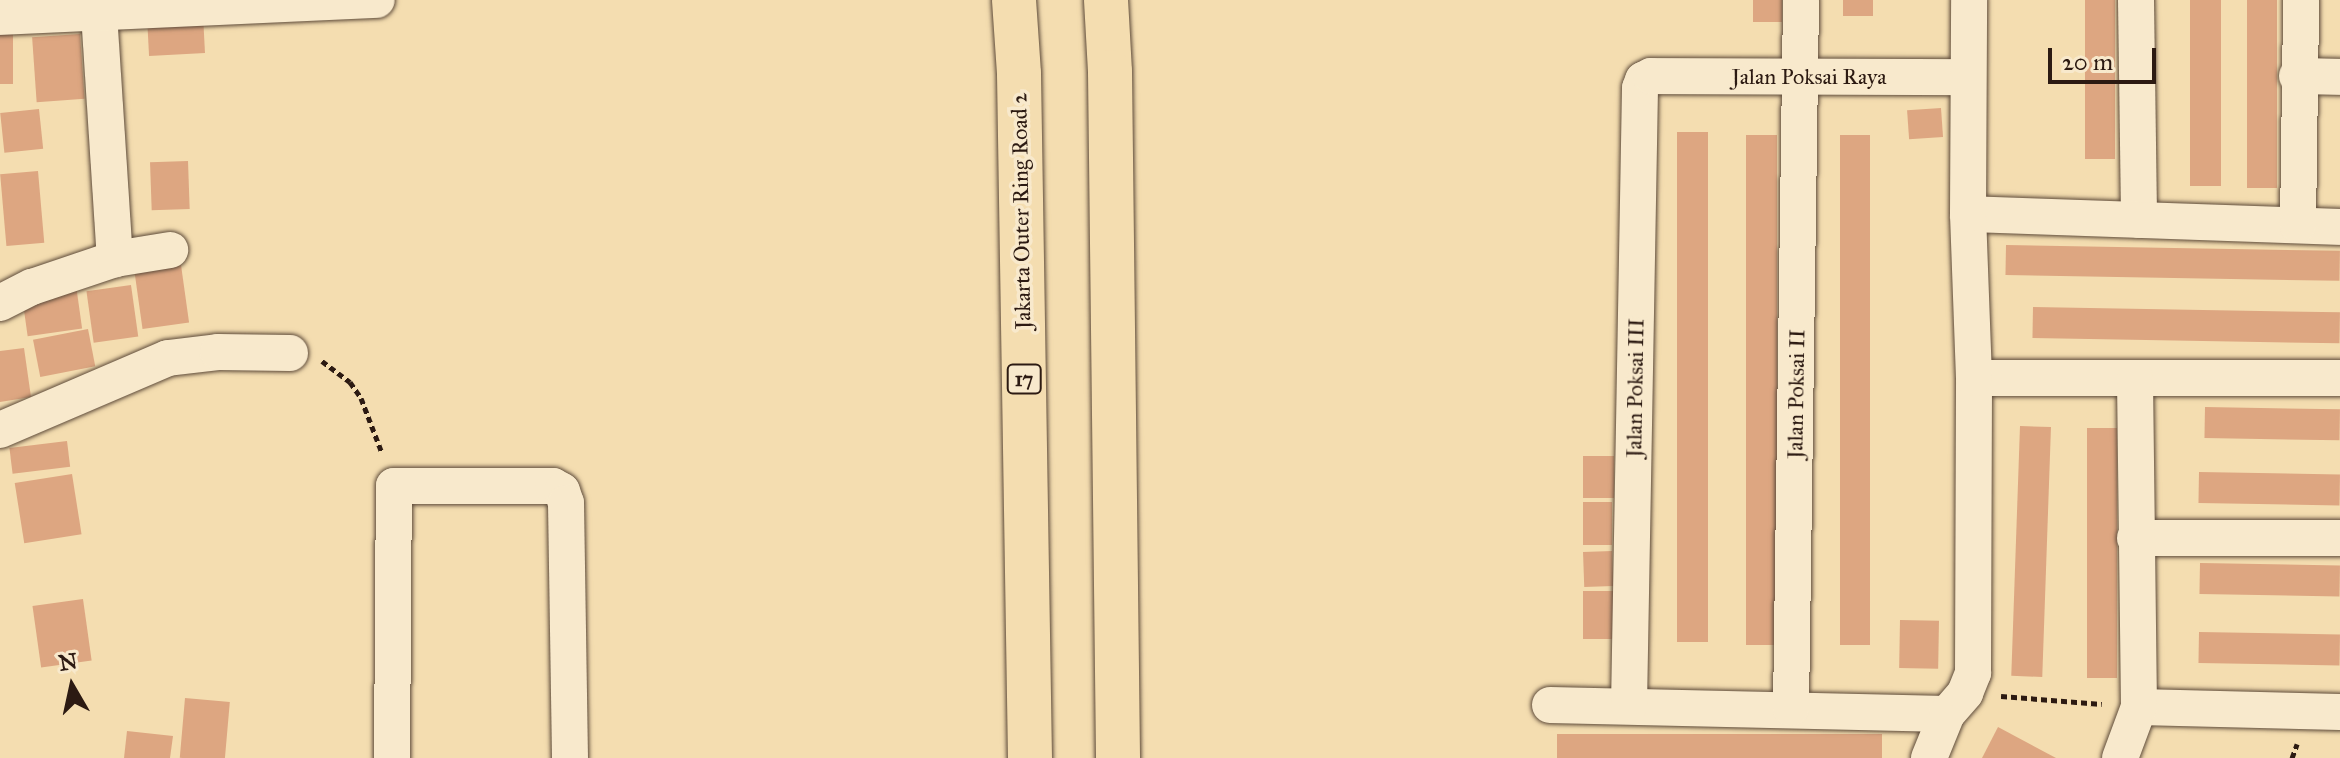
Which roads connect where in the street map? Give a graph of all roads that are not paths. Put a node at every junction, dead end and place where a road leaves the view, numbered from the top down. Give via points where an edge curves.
1 (377, 0) edge
2 (1014, 0) edge
3 (1106, 0) edge
4 (1801, 0) edge
5 (1969, 0) edge
6 (2136, 0) edge
7 (2301, 0) edge
8 (99, 13) junction
9 (0, 17) edge
10 (1651, 76) joint
11 (2297, 76) junction
12 (1967, 77) junction
13 (2340, 77) edge
14 (1801, 79) junction
15 (1968, 214) junction
16 (2139, 220) junction
17 (2298, 225) junction
18 (2340, 227) edge
19 (170, 250) dead end
20 (115, 259) junction
21 (0, 303) edge
22 (290, 353) road end
23 (1974, 378) junction
24 (2135, 378) junction
25 (2340, 378) edge
26 (0, 430) edge
27 (2135, 538) junction
28 (2340, 538) edge
29 (1956, 703) junction
30 (1550, 705) dead end
31 (1629, 706) junction
32 (2139, 707) junction
33 (1791, 708) junction
34 (2340, 712) edge
35 (392, 758) edge
36 (570, 758) edge
37 (1030, 758) edge
38 (1118, 758) edge
39 (1929, 758) edge
40 (2120, 758) edge

1 - 8 street
2 - 37 highway, Jakarta Outer Ring Road 2 / 17
3 - 38 highway
4 - 14 street, Jalan Poksai II
5 - 12 street
6 - 16 street
7 - 11 street
8 - 9 street
8 - 20 street
10 - 14 street, Jalan Poksai Raya
10 - 31 street, Jalan Poksai III via 1640,88
11 - 13 street
11 - 17 street
12 - 14 street, Jalan Poksai Raya
12 - 15 street
14 - 33 street, Jalan Poksai II
15 - 16 street
15 - 23 street
16 - 17 street
17 - 18 street
19 - 20 street
20 - 21 street
22 - 26 street via 168,358
23 - 24 street
23 - 29 street via 1973,673
24 - 25 street
24 - 27 street
27 - 28 street
27 - 32 street
29 - 33 street
29 - 39 street
30 - 31 street
31 - 33 street
32 - 34 street
32 - 40 street
35 - 36 street via 394,486 553,486 562,491

